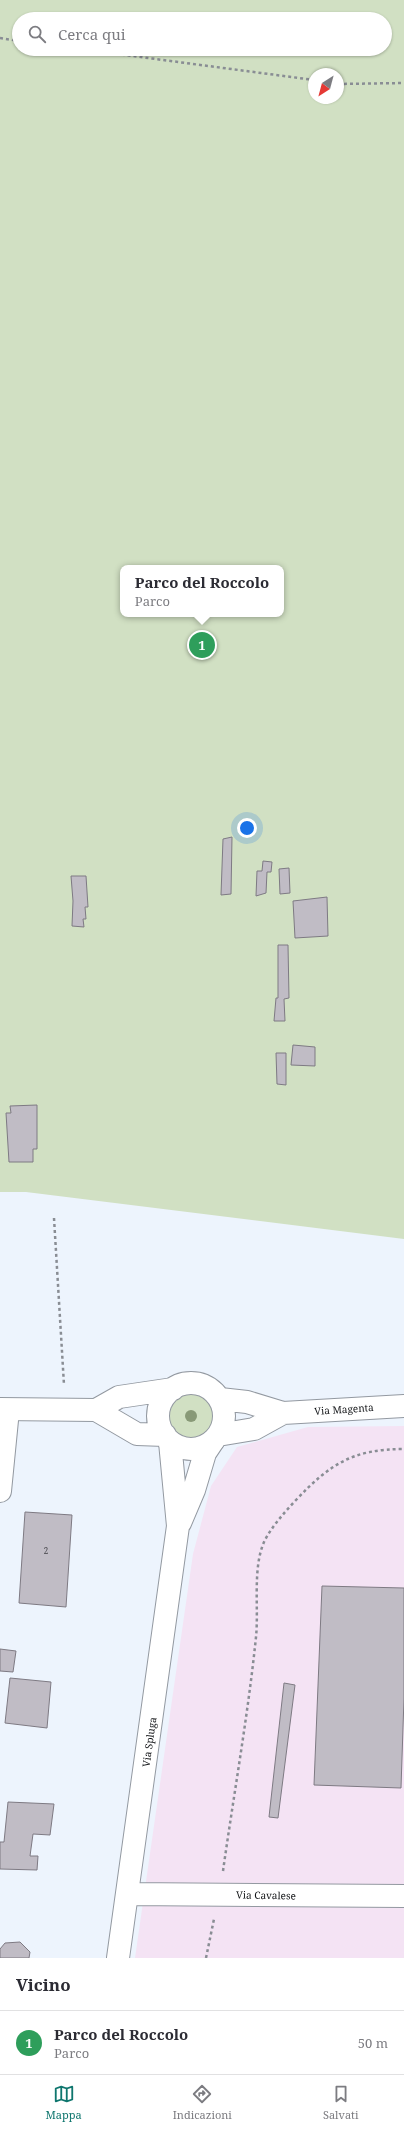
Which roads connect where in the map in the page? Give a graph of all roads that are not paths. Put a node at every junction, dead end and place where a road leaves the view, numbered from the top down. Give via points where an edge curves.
1 (173, 1389) junction
2 (220, 1399) junction
3 (404, 1406) edge
4 (4, 1410) edge
5 (96, 1410) junction
6 (283, 1413) junction
7 (216, 1438) junction
8 (167, 1439) junction
9 (0, 1491) edge
10 (178, 1526) junction
11 (128, 1894) junction
12 (404, 1896) edge
13 (118, 1958) edge

1 - 2 street via 182,1384 203,1385
1 - 5 street via 119,1397
1 - 8 street via 165,1396 158,1417
2 - 6 street, Via Magenta via 247,1402
2 - 7 street via 224,1418
3 - 6 street, Via Magenta
4 - 5 street
4 - 9 street
5 - 8 street via 137,1434
6 - 7 street, Via Magenta via 254,1429
7 - 8 street via 203,1447 192,1449 181,1447
7 - 10 street, Via Spluga via 205,1453 194,1490
8 - 10 street, Via Spluga
10 - 11 street, Via Spluga
11 - 12 street, Via Cavalese
11 - 13 street, Via Spluga

